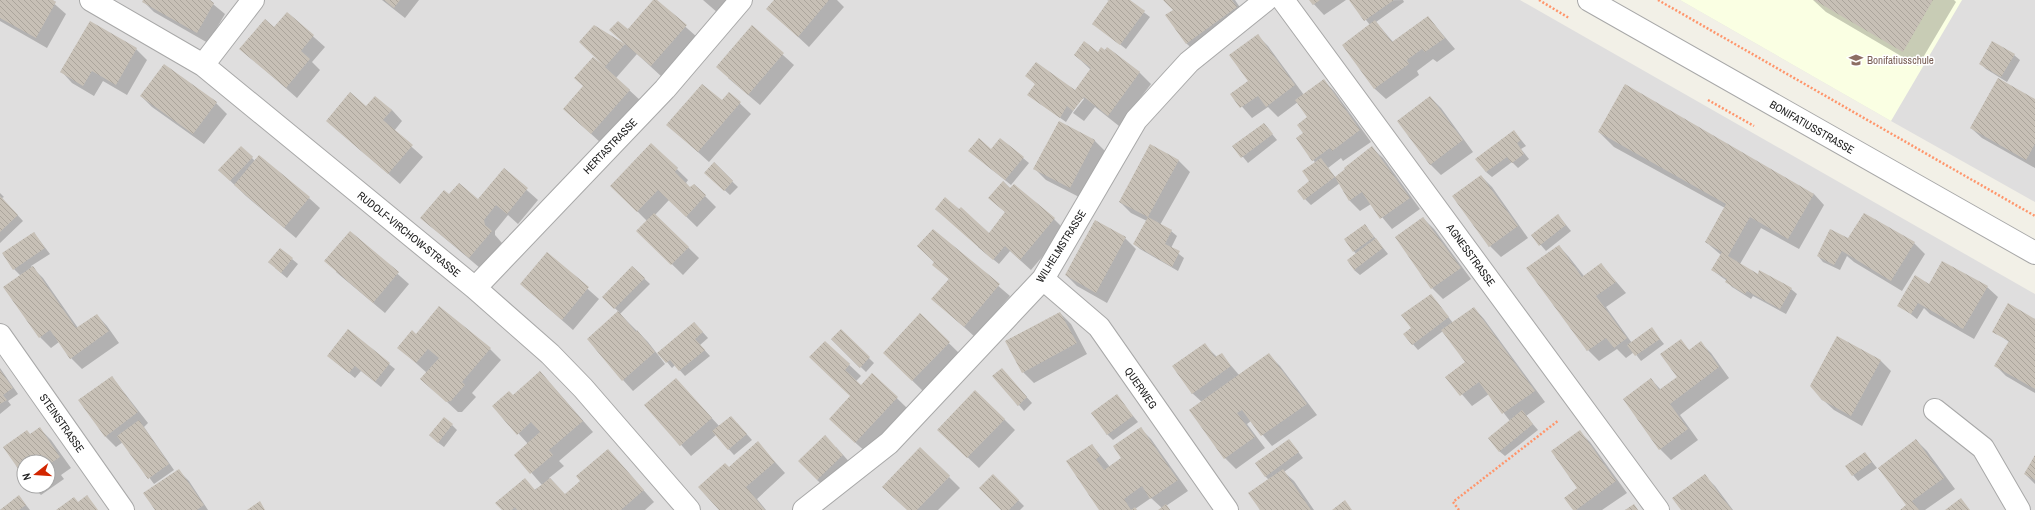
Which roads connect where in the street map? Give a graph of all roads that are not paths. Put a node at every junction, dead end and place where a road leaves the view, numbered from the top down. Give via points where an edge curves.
1 (92, 0) edge
2 (253, 0) edge
3 (741, 0) edge
4 (1266, 0) edge
5 (1283, 0) edge
6 (1589, 0) edge
7 (203, 65) junction
8 (2035, 253) edge
9 (1043, 279) junction
10 (475, 288) junction
11 (0, 335) edge
12 (1935, 410) dead end
13 (123, 510) edge
14 (689, 510) edge
15 (804, 510) edge
16 (1227, 510) edge
17 (1658, 510) edge
18 (2019, 510) edge

1 - 7 street, RUDOLF-VIRCHOW-STRASSE
2 - 7 street
3 - 10 street, HERTASTRASSE via 665,89
4 - 9 street, WILHELMSTRASSE via 1189,62 1136,120
5 - 17 street, AGNESSTRASSE
6 - 8 street, BONIFATIUSSTRASSE
7 - 10 street, RUDOLF-VIRCHOW-STRASSE
9 - 15 street, WILHELMSTRASSE via 889,443
9 - 16 street, QUERWEG via 1099,327
10 - 14 street, RUDOLF-VIRCHOW-STRASSE via 550,354 583,388
11 - 13 street, STEINSTRASSE
12 - 18 street via 1983,448

